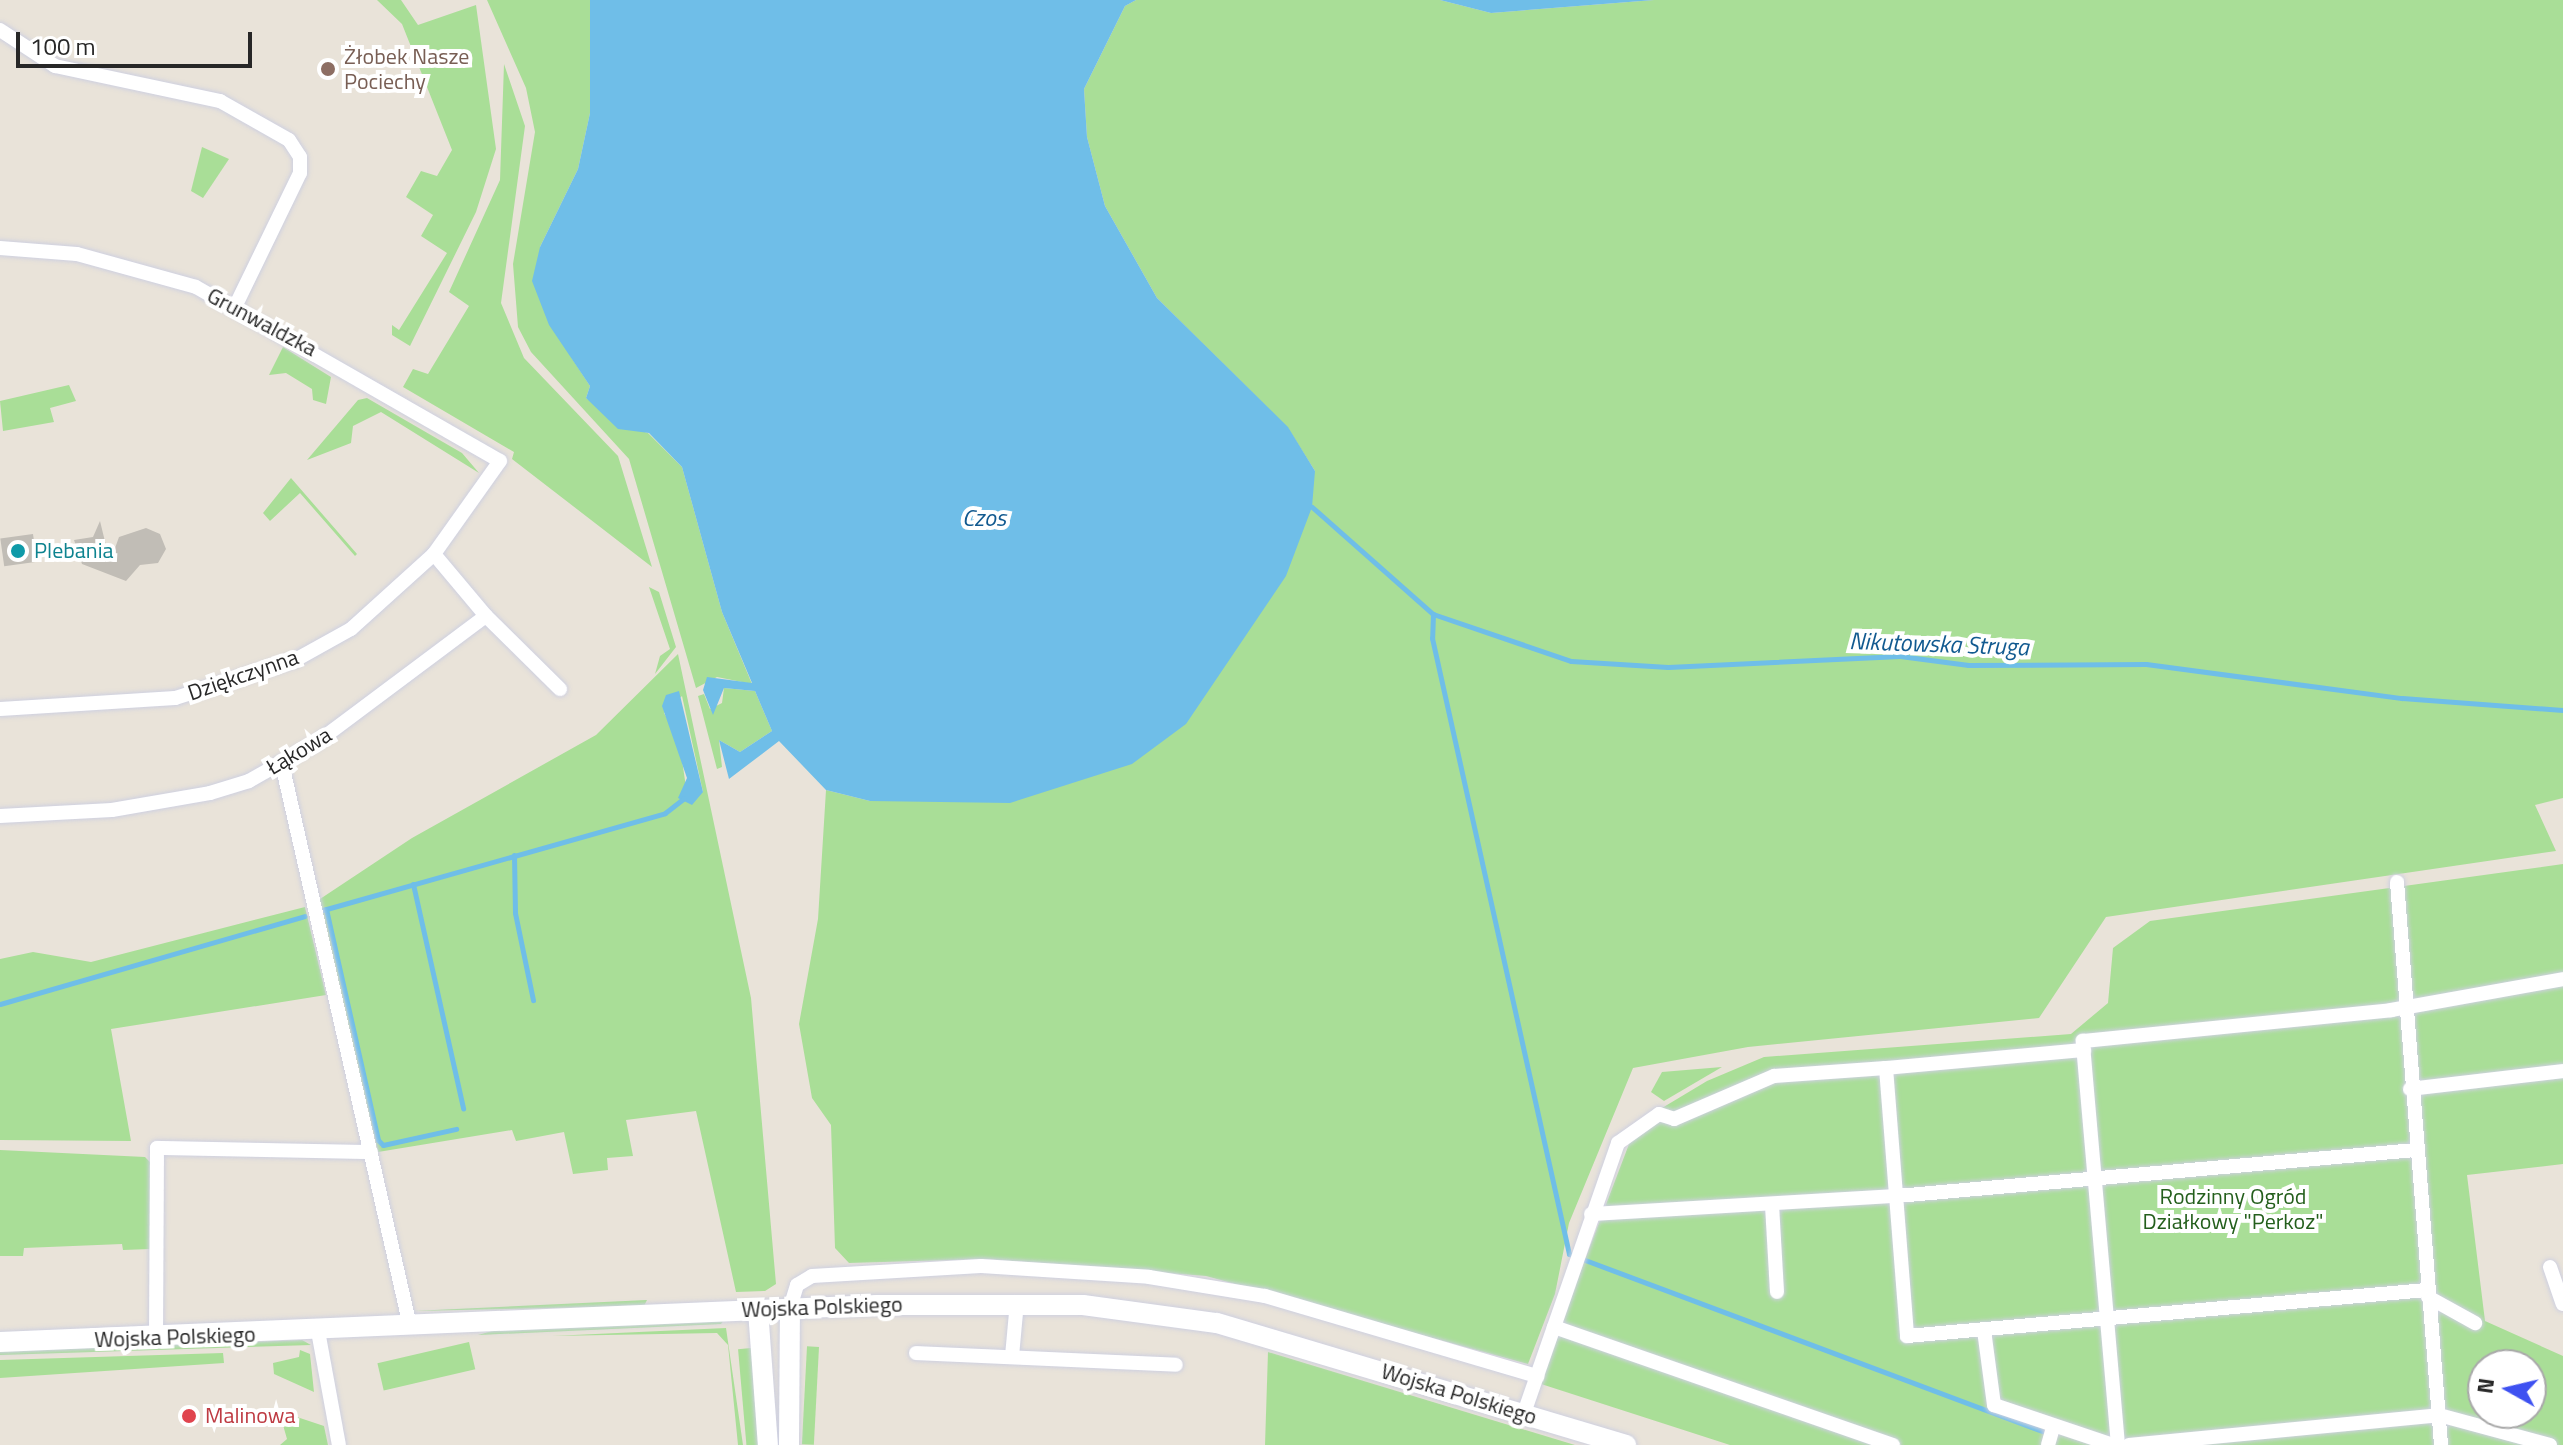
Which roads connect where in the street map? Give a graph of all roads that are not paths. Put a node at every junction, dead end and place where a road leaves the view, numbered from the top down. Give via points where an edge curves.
1 (0, 30) edge
2 (0, 248) edge
3 (236, 305) junction
4 (500, 461) joint
5 (434, 554) junction
6 (486, 616) junction
7 (560, 689) dead end
8 (0, 709) edge
9 (282, 764) junction
10 (0, 816) edge
11 (2397, 882) dead end
12 (2563, 979) edge
13 (2403, 1008) junction
14 (2084, 1050) junction
15 (1886, 1068) junction
16 (2563, 1071) edge
17 (2410, 1089) junction
18 (2415, 1150) junction
19 (371, 1152) junction
20 (2095, 1179) junction
21 (1897, 1196) junction
22 (1772, 1205) junction
23 (1591, 1214) junction
24 (2550, 1267) dead end
25 (1777, 1292) dead end
26 (2428, 1293) junction
27 (1017, 1302) junction
28 (2563, 1304) edge
29 (790, 1308) junction
30 (758, 1310) junction
31 (2107, 1318) junction
32 (2475, 1323) dead end
33 (410, 1326) junction
34 (1554, 1327) junction
35 (1984, 1330) junction
36 (318, 1331) junction
37 (156, 1339) junction
38 (0, 1342) edge
39 (916, 1353) dead end
40 (1012, 1356) junction
41 (1176, 1365) dead end
42 (1537, 1376) junction
43 (1524, 1413) junction
44 (2439, 1415) junction
45 (2053, 1427) junction
46 (339, 1445) edge
47 (768, 1445) edge
48 (789, 1445) edge
49 (1626, 1445) edge
50 (1893, 1445) edge
51 (2048, 1445) edge
52 (2115, 1445) edge
53 (2129, 1445) edge
54 (2441, 1445) edge
55 (2550, 1445) edge

1 - 3 street via 55,66 220,101 289,140 300,173
2 - 3 street, Grunwaldzka via 122,265
3 - 4 street, Grunwaldzka
4 - 5 street, Dziękczynna
5 - 6 street
5 - 8 street, Dziękczynna via 351,629 259,674 175,698
6 - 7 street
6 - 9 street, Łąkowa
9 - 10 street, Łąkowa via 210,793 112,810
9 - 19 street
11 - 13 street
12 - 13 street
13 - 14 street via 2083,1041
13 - 17 street
14 - 15 street
14 - 20 street
15 - 21 street
15 - 23 street via 1774,1076 1674,1119 1659,1114 1618,1143
16 - 17 street
17 - 18 street
18 - 20 street
18 - 26 street
19 - 33 street
19 - 37 street via 157,1148
20 - 21 street
20 - 31 street
21 - 22 street
21 - 35 street via 1907,1336
22 - 23 street
22 - 25 street
23 - 34 street
24 - 28 street
26 - 31 street
26 - 32 street
26 - 44 street
27 - 29 street, Wojska Polskiego
27 - 40 street
27 - 43 street, Wojska Polskiego via 1131,1309 1217,1323
29 - 30 street, Wojska Polskiego
29 - 42 street via 797,1285 812,1276 902,1269 1055,1269 1211,1283
29 - 48 street
30 - 33 street, Wojska Polskiego
30 - 47 street
31 - 35 street
31 - 52 street
33 - 36 street, Wojska Polskiego
34 - 42 street
34 - 50 street
35 - 45 street via 1994,1405
36 - 37 street, Wojska Polskiego
36 - 46 street
37 - 38 street, Wojska Polskiego
39 - 40 street
40 - 41 street
42 - 43 street
43 - 49 street, Wojska Polskiego
44 - 53 street
44 - 54 street
44 - 55 street
45 - 51 street
45 - 52 street

